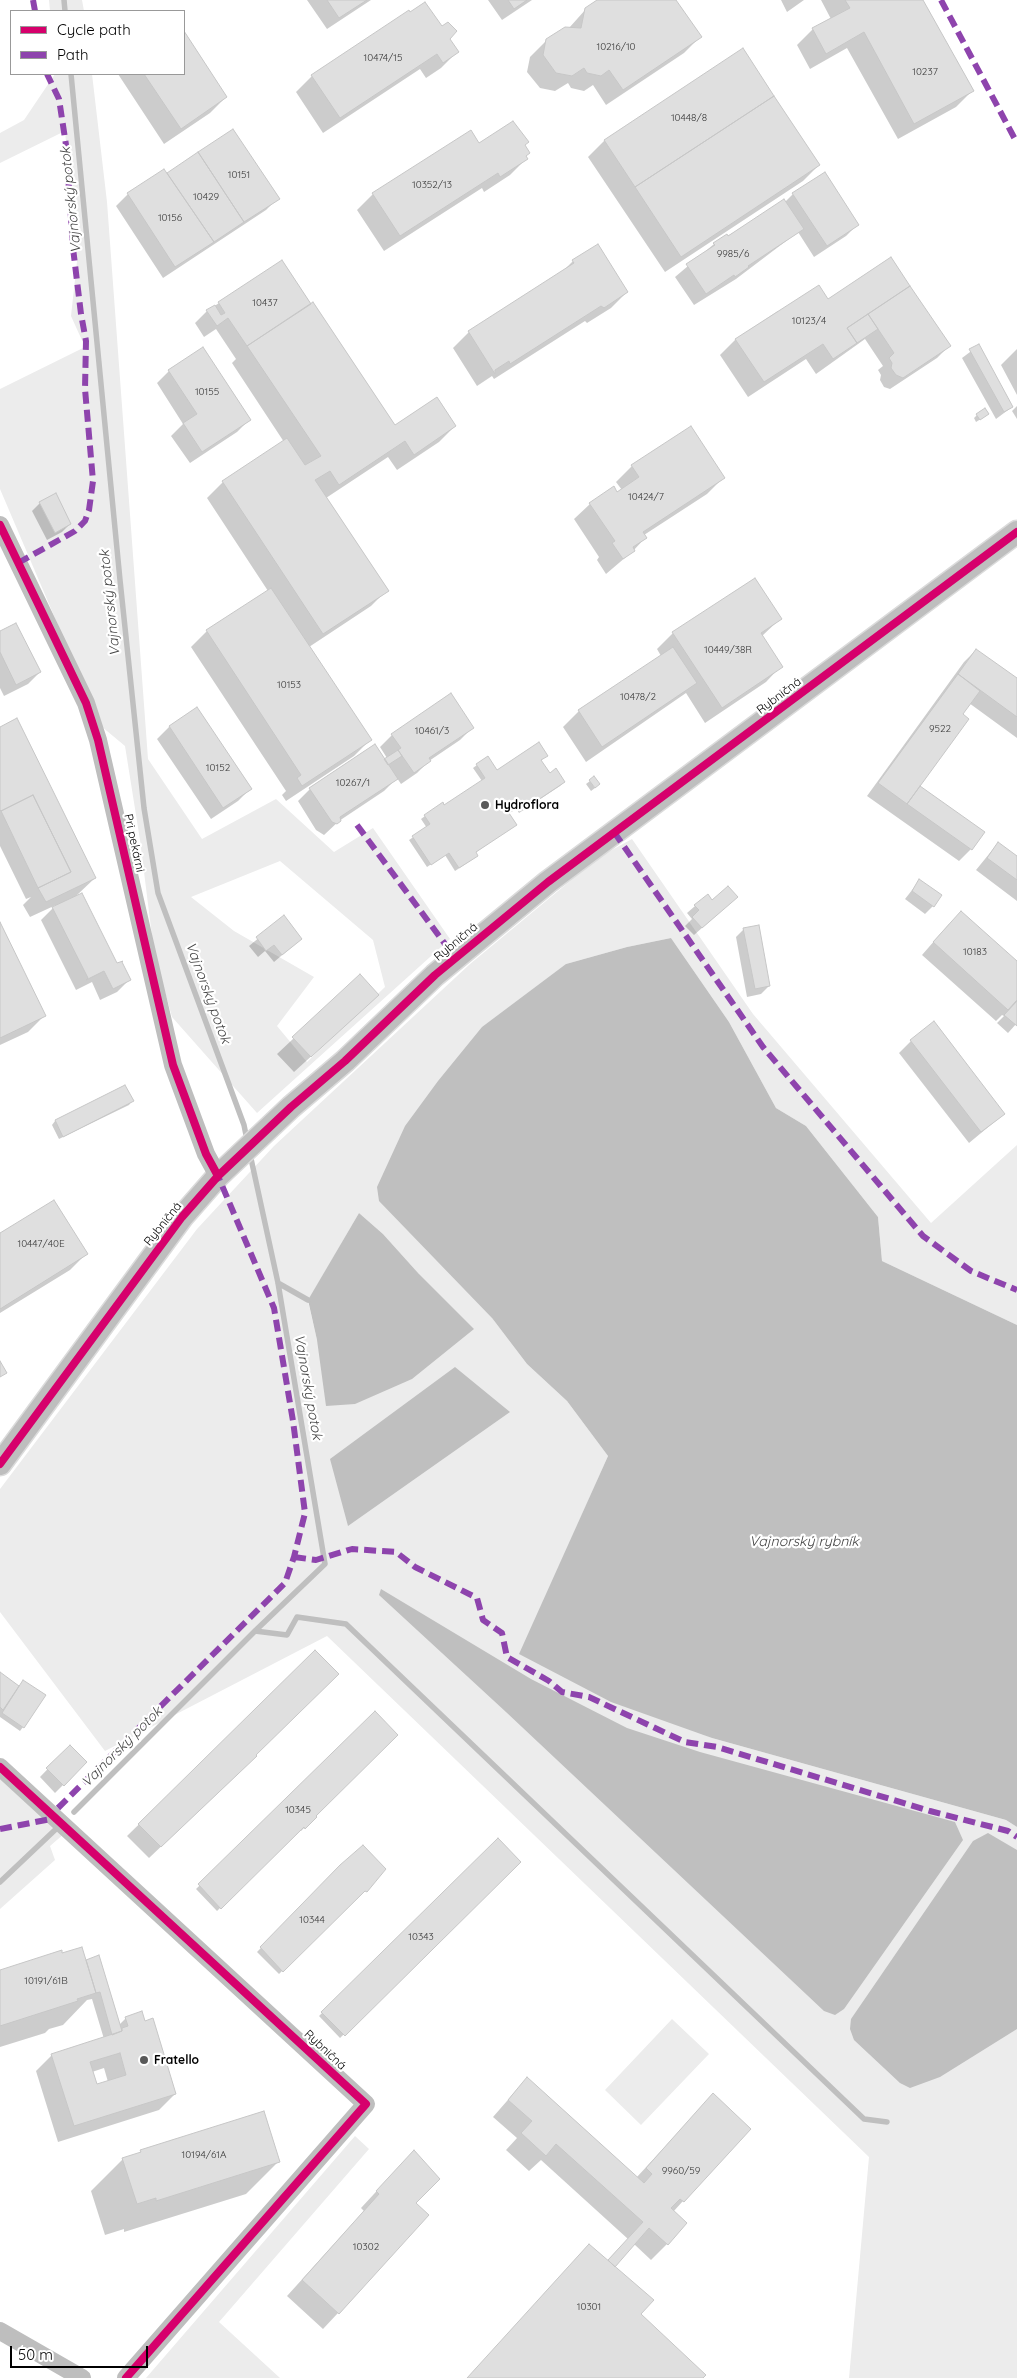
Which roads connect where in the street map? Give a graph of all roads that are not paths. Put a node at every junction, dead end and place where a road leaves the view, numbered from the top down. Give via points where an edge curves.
1 (0, 525) edge
2 (1017, 532) edge
3 (218, 1176) junction
4 (0, 1464) edge
5 (0, 1767) edge
6 (0, 2331) edge
7 (82, 2378) edge
8 (126, 2378) edge

1 - 3 street, Pri pekárni via 86,703 98,740 173,1065 206,1154
2 - 3 main road, Rybničná via 540,888 440,970
3 - 4 main road, Rybničná via 143,1267
5 - 8 street, Rybničná via 366,2104
6 - 7 street

